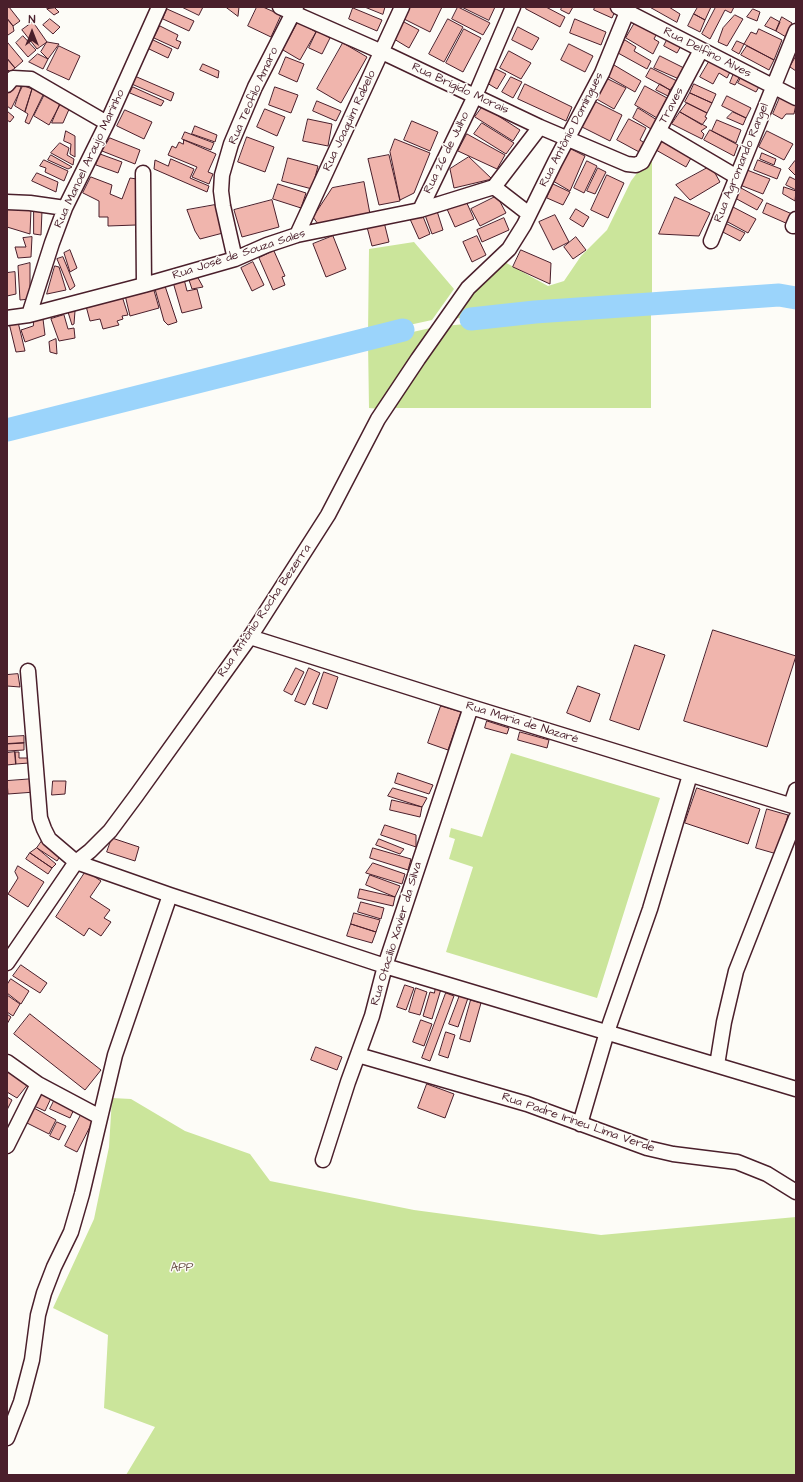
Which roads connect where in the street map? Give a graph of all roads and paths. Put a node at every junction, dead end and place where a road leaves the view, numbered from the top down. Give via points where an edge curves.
1 (159, 7) edge
2 (280, 7) edge
3 (402, 7) edge
4 (513, 7) edge
5 (625, 9) edge
6 (294, 10) edge
7 (796, 31) edge
8 (701, 50) junction
9 (382, 52) junction
10 (7, 85) edge
11 (773, 86) junction
12 (474, 96) junction
13 (796, 98) edge
14 (107, 123) junction
15 (540, 127) junction
16 (659, 131) junction
17 (568, 138) junction
18 (642, 162) joint
19 (143, 173) dead end
20 (737, 177) junction
21 (494, 186) junction
22 (7, 202) edge
23 (65, 208) junction
24 (420, 210) junction
25 (529, 214) junction
26 (297, 235) junction
27 (712, 241) dead end
28 (509, 249) joint
29 (235, 259) junction
30 (144, 285) junction
31 (29, 315) junction
32 (7, 318) edge
33 (250, 637) junction
34 (28, 671) dead end
35 (470, 707) junction
36 (690, 775) junction
37 (796, 790) edge
38 (794, 810) edge
39 (76, 862) junction
40 (170, 895) junction
41 (7, 963) edge
42 (386, 966) junction
43 (607, 1032) junction
44 (358, 1055) junction
45 (7, 1062) edge
46 (717, 1065) junction
47 (38, 1084) junction
48 (796, 1089) edge
49 (100, 1117) junction
50 (580, 1124) junction
51 (7, 1146) edge
52 (323, 1160) dead end
53 (796, 1192) edge
54 (7, 1438) edge

1 - 14 street, Rua Manoel Araujo Marinho
2 - 6 street, Rua Brígido Morais
3 - 9 street, Rua Joaquim Rabelo
4 - 12 street, Rua 26 de Julho
5 - 8 street, Rua Delfino Alves
5 - 17 street, Rua Antônio Domingues via 602,73
6 - 9 street, Rua Brígido Morais
6 - 29 street, Rua Teofilo Amaro via 255,87 231,144 222,175 223,206
7 - 11 street, Rua Agromando Rangel
8 - 11 street, Rua Delfino Alves
8 - 16 street, Traves
9 - 12 street, Rua Brígido Morais
9 - 26 street, Rua Joaquim Rabelo
10 - 14 street via 13,78 31,80
11 - 13 street, Rua Delfino Alves
11 - 20 street, Rua Agromando Rangel
12 - 15 street, Rua Brígido Morais
12 - 24 street, Rua 26 de Julho
14 - 23 street, Rua Manoel Araujo Marinho
15 - 17 street, Rua Brígido Morais
15 - 21 street
16 - 18 street, Traves
16 - 20 street
17 - 18 street, Rua Brígido Morais via 627,164 636,165
17 - 25 street, Rua Antônio Domingues
19 - 30 street
20 - 27 street, Rua Agromando Rangel
21 - 24 street, Rua José de Souza Sales
21 - 25 street
22 - 23 street
23 - 31 street, Rua Manoel Araujo Marinho
24 - 26 street, Rua José de Souza Sales
25 - 28 street, Rua Antônio Domingues
26 - 29 street, Rua José de Souza Sales
28 - 33 street, Rua Antônio Rocha Bezerra via 468,288 418,359 378,420 328,515
29 - 30 street, Rua José de Souza Sales
30 - 31 street, Rua José de Souza Sales
31 - 32 street, Rua José de Souza Sales
33 - 35 street, Rua Maria de Nazaré
33 - 39 street, Rua Antônio Rocha Bezerra via 110,831
34 - 39 street via 40,818 49,839
35 - 36 street, Rua Maria de Nazaré
35 - 42 street, Rua Otacílio Xavier da Silva
36 - 38 street, Rua Maria de Nazaré
36 - 43 street via 650,909
37 - 38 street
38 - 46 street via 736,971
39 - 40 street
39 - 41 street, Rua Antônio Rocha Bezerra
40 - 42 street
40 - 49 street via 114,1055
42 - 43 street
42 - 44 street, Rua Otacílio Xavier da Silva
43 - 46 street
43 - 50 street
44 - 50 street, Rua Padre Irineu Lima Verde via 527,1104
44 - 52 street, Rua Otacílio Xavier da Silva
45 - 47 street
46 - 48 street
47 - 49 street
47 - 51 street
49 - 54 street via 71,1232 44,1293 38,1315 32,1360 21,1402
50 - 53 street, Rua Padre Irineu Lima Verde via 647,1148 737,1162 767,1174

